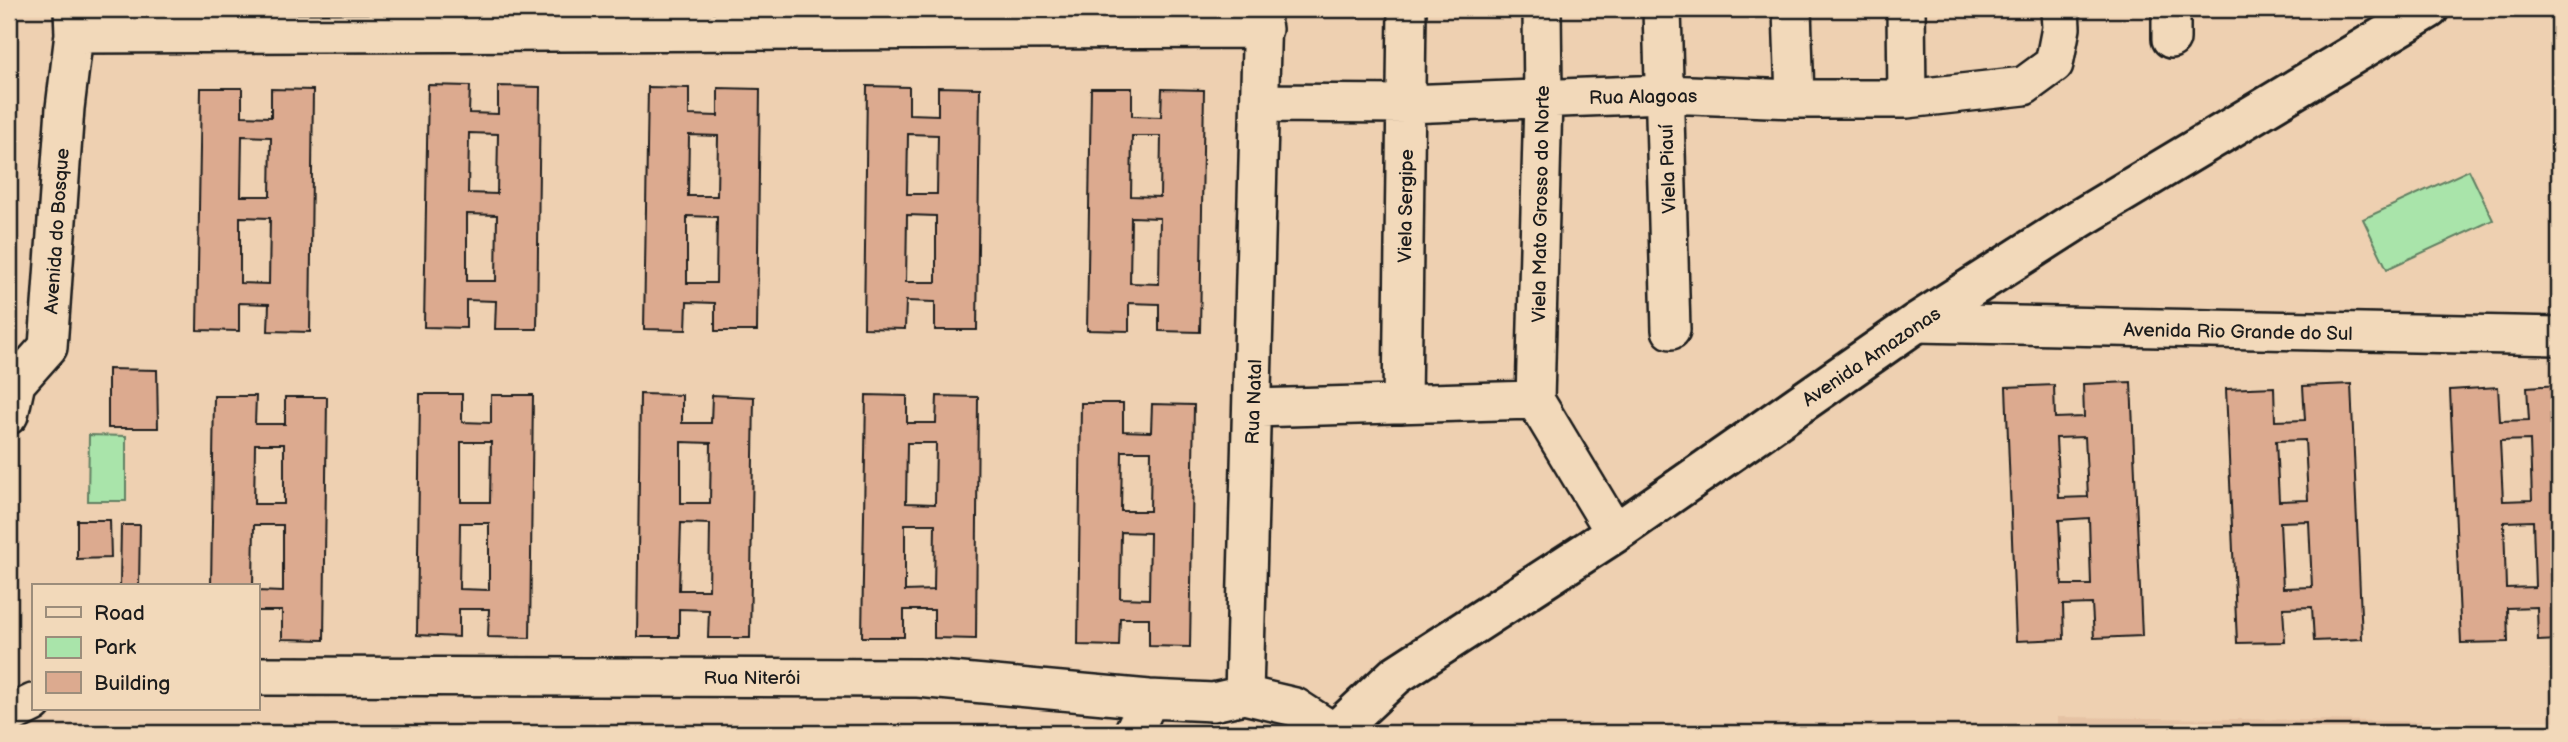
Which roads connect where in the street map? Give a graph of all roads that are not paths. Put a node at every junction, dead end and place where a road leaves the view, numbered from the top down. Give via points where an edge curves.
1 (1407, 9) edge
2 (1542, 9) edge
3 (1662, 9) edge
4 (1791, 9) edge
5 (1906, 9) edge
6 (2060, 9) edge
7 (2417, 12) edge
8 (1262, 19) edge
9 (74, 21) edge
10 (1664, 94) junction
11 (1543, 99) junction
12 (1795, 99) junction
13 (1907, 99) junction
14 (1261, 103) junction
15 (1407, 104) junction
16 (1916, 323) junction
17 (1671, 330) dead end
18 (2559, 336) edge
19 (1535, 400) junction
20 (1402, 404) junction
21 (1253, 408) junction
22 (9, 415) edge
23 (1615, 533) junction
24 (259, 676) edge
25 (1244, 695) junction
26 (1149, 699) junction
27 (32, 704) edge
28 (9, 715) edge
29 (1133, 733) edge
30 (1334, 733) edge

1 - 15 street, Viela Sergipe
2 - 11 street, Viela Mato Grosso do Norte
3 - 10 street, Viela Piauí
4 - 12 street
5 - 13 street
6 - 13 street, Rua Alagoas via 2062,29 2054,64 2024,86
7 - 16 street, Avenida Amazonas
8 - 9 street
8 - 14 street, Rua Natal
9 - 22 street, Avenida do Bosque via 48,347 16,383
10 - 11 street, Rua Alagoas
10 - 12 street, Rua Alagoas
10 - 17 street, Viela Piauí
11 - 15 street, Rua Alagoas
11 - 19 street, Viela Mato Grosso do Norte
12 - 13 street, Rua Alagoas
14 - 15 street, Rua Alagoas
14 - 21 street, Rua Natal
15 - 20 street, Viela Sergipe
16 - 18 street, Avenida Rio Grande do Sul
16 - 23 street, Avenida Amazonas
19 - 20 street
19 - 23 street
20 - 21 street
21 - 25 street, Rua Natal
23 - 30 street, Avenida Amazonas via 1396,675
24 - 26 street, Rua Niterói via 918,678
25 - 26 street, Rua Niterói via 1213,702
25 - 30 street via 1295,707
26 - 29 street
27 - 28 street

